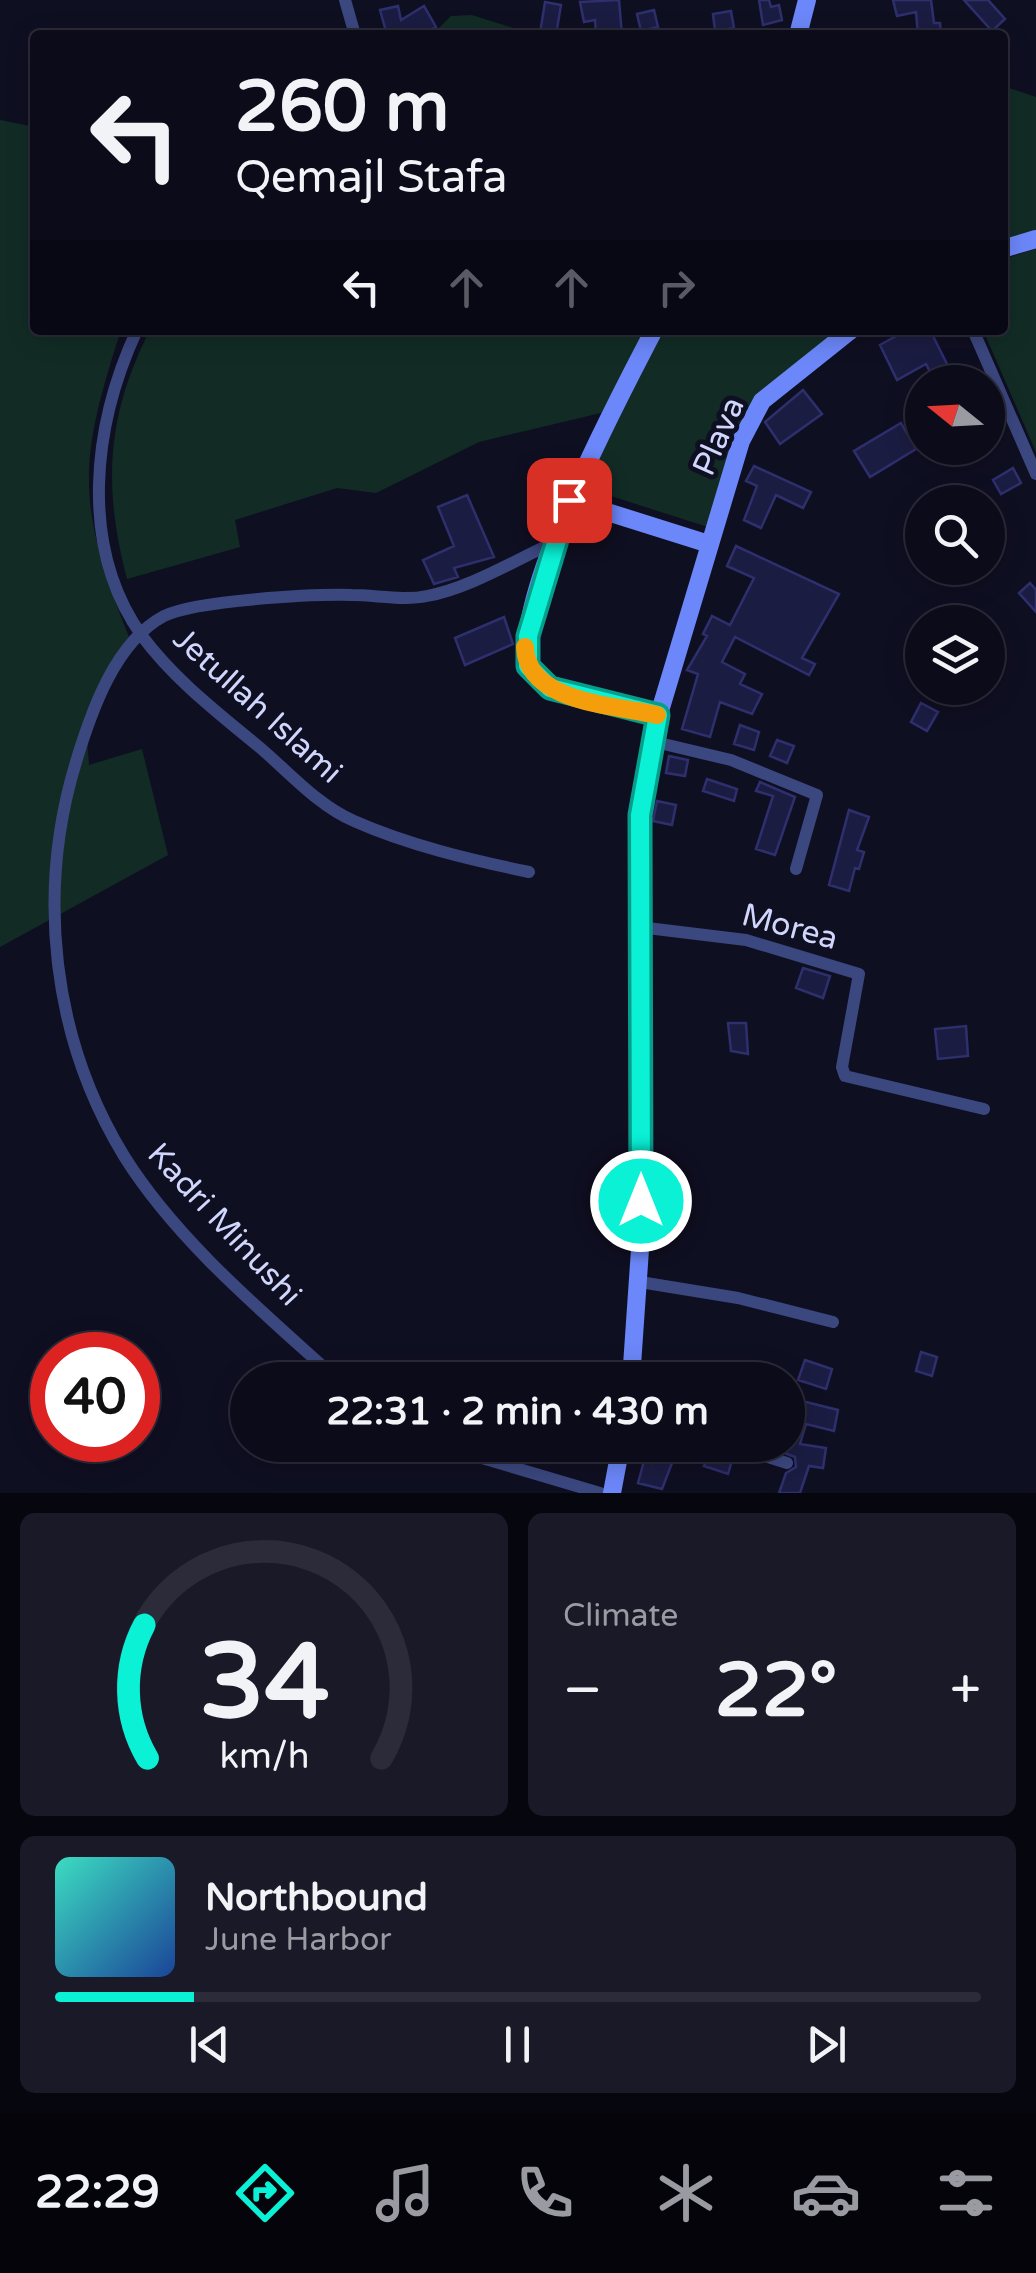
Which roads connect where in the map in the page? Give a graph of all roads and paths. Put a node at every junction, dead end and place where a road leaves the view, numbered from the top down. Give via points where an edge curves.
1 (344, 0) edge
2 (808, 0) edge
3 (353, 30) edge
4 (799, 30) edge
5 (1036, 240) edge
6 (1008, 247) edge
7 (134, 335) edge
8 (652, 335) edge
9 (845, 335) edge
10 (975, 335) edge
11 (1036, 474) edge
12 (569, 500) junction
13 (553, 543) junction
14 (709, 544) junction
15 (141, 634) junction
16 (658, 715) junction
17 (651, 741) junction
18 (796, 869) dead end
19 (530, 872) dead end
20 (639, 927) junction
21 (984, 1110) dead end
22 (640, 1282) junction
23 (833, 1322) dead end
24 (319, 1362) edge
25 (633, 1362) edge
26 (495, 1462) edge
27 (618, 1462) edge
28 (784, 1462) edge
29 (787, 1463) dead end
30 (600, 1493) edge
31 (612, 1493) edge

1 - 3 street
2 - 4 street
5 - 6 street
7 - 15 street, Jetullah Islami via 108,416 98,484 106,554
8 - 12 street
9 - 14 street, Plava via 774,390 752,416
10 - 11 street
12 - 13 street
12 - 14 street
13 - 15 street via 429,596 308,596 195,609 168,614
13 - 16 street via 525,646 533,676 564,693
14 - 16 street, Plava
15 - 19 street, Jetullah Islami via 184,683 342,815
15 - 24 street, Kadri Minushi via 92,715 61,821 54,920 68,1019 93,1096 146,1186
16 - 17 street, Plava
17 - 18 street via 731,760 816,795
17 - 20 street, Plava via 640,815
20 - 21 street, Morea via 746,940 859,974 845,1076
20 - 22 street, Plava
22 - 23 street
22 - 25 street, Plava
26 - 30 street
27 - 31 street
28 - 29 street

